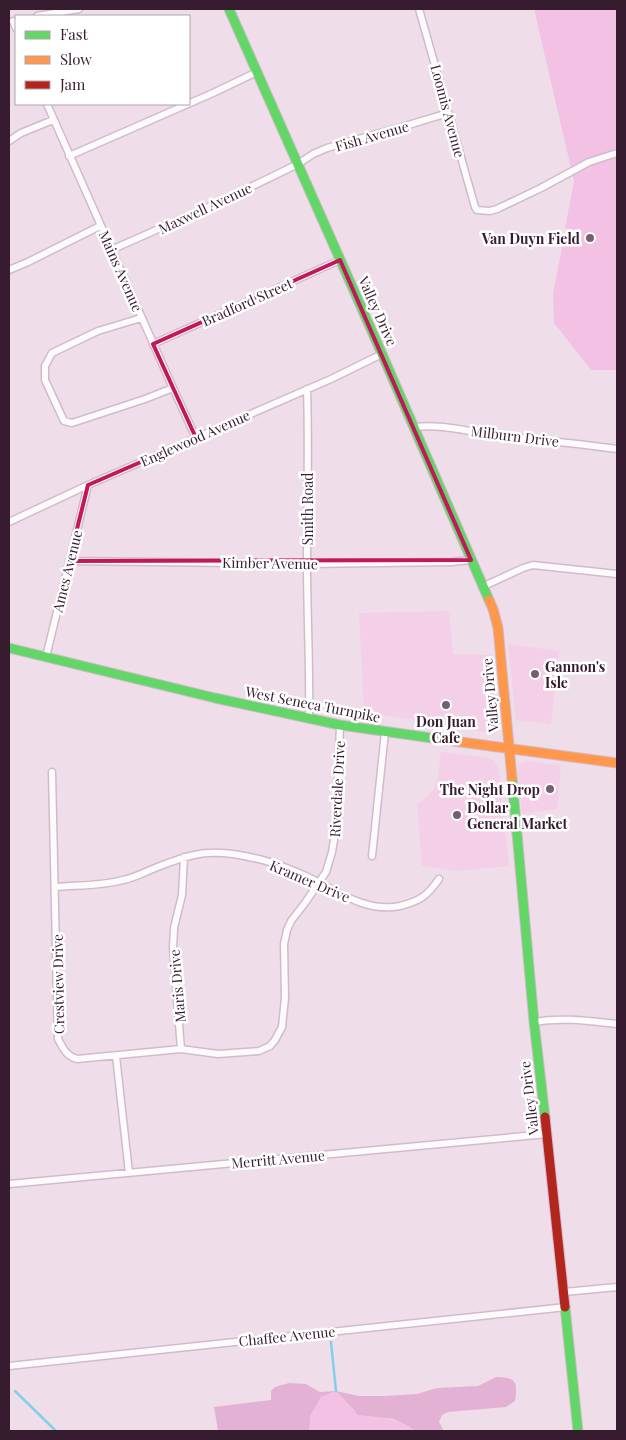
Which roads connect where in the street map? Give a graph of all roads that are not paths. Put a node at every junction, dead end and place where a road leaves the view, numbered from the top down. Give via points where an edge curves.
1 (79, 9) edge
2 (229, 9) edge
3 (419, 9) edge
4 (43, 15) edge
5 (257, 72) junction
6 (190, 103) edge
7 (46, 105) edge
8 (186, 105) edge
9 (448, 113) junction
10 (53, 120) junction
11 (9, 141) edge
12 (617, 153) edge
13 (69, 156) junction
14 (298, 164) junction
15 (100, 226) junction
16 (111, 250) junction
17 (340, 260) junction
18 (9, 270) edge
19 (141, 318) junction
20 (153, 344) junction
21 (382, 354) junction
22 (172, 388) junction
23 (306, 390) junction
24 (414, 427) junction
25 (196, 438) junction
26 (617, 449) edge
27 (88, 485) junction
28 (9, 522) edge
29 (471, 560) junction
30 (68, 561) junction
31 (307, 564) junction
32 (617, 574) edge
33 (484, 586) junction
34 (9, 648) edge
35 (46, 657) junction
36 (309, 719) junction
37 (340, 725) junction
38 (385, 732) junction
39 (508, 749) junction
40 (617, 763) edge
41 (52, 772) dead end
42 (372, 856) dead end
43 (184, 857) junction
44 (439, 879) dead end
45 (319, 883) junction
46 (55, 887) junction
47 (534, 1022) junction
48 (617, 1024) edge
49 (181, 1049) junction
50 (116, 1056) junction
51 (547, 1134) junction
52 (129, 1173) junction
53 (9, 1184) edge
54 (617, 1287) edge
55 (564, 1292) junction
56 (566, 1307) junction
57 (9, 1366) edge
58 (578, 1431) edge

1 - 4 street
2 - 5 main road, Valley Drive
3 - 9 street, Loomis Avenue
5 - 6 street
5 - 14 main road, Valley Drive
7 - 10 street, Mains Avenue
8 - 13 street
9 - 12 street, Loomis Avenue via 475,207 479,211 497,209 589,162
9 - 14 street, Fish Avenue via 327,148
10 - 11 street
10 - 13 street, Mains Avenue
13 - 15 street, Mains Avenue
14 - 16 street, Maxwell Avenue
14 - 17 main road, Valley Drive
15 - 16 street, Mains Avenue
15 - 18 street
16 - 19 street, Mains Avenue
17 - 20 street, Bradford Street
17 - 21 main road, Valley Drive
19 - 20 street, Mains Avenue
19 - 22 street via 98,331 52,353 45,366 46,384 64,422 72,424
20 - 22 street, Mains Avenue
21 - 23 street, Englewood Avenue
21 - 24 main road, Valley Drive
22 - 25 street, Mains Avenue
23 - 25 street, Englewood Avenue
23 - 31 street, Smith Road
24 - 26 street, Milburn Drive via 443,426
24 - 29 main road, Valley Drive
25 - 27 street, Englewood Avenue
27 - 28 street, Englewood Avenue
27 - 30 street, Ames Avenue
29 - 31 street, Kimber Avenue
29 - 33 main road, Valley Drive
30 - 31 street, Kimber Avenue
30 - 35 street, Ames Avenue
31 - 36 street, Smith Road
32 - 33 street via 533,565
33 - 39 main road, Valley Drive via 498,628
34 - 35 main road, West Seneca Turnpike
35 - 36 main road, West Seneca Turnpike
36 - 37 main road, West Seneca Turnpike
37 - 38 main road, West Seneca Turnpike
37 - 45 street, Riverdale Drive via 336,828 328,866
38 - 39 main road, West Seneca Turnpike
38 - 42 street
39 - 40 main road, West Seneca Turnpike
39 - 47 main road, Valley Drive
41 - 46 street, Crestview Drive
43 - 45 street, Kramer Drive via 212,852 256,858
43 - 46 street, Kramer Drive via 125,880
43 - 49 street, Maris Drive via 182,894 172,948
44 - 45 street, Kramer Drive via 414,903 383,908 357,901
45 - 49 street, Riverdale Drive via 287,930 282,1027 275,1040 260,1050 218,1054
46 - 50 street, Crestview Drive via 58,1039 64,1051 77,1059
47 - 48 street via 572,1019
47 - 51 main road, Valley Drive
49 - 50 street
50 - 52 street
51 - 52 street, Merritt Avenue
51 - 55 main road, Valley Drive
52 - 53 street, Merritt Avenue
54 - 55 street
55 - 56 main road, Valley Drive
56 - 57 street, Chaffee Avenue
56 - 58 main road, Valley Drive

